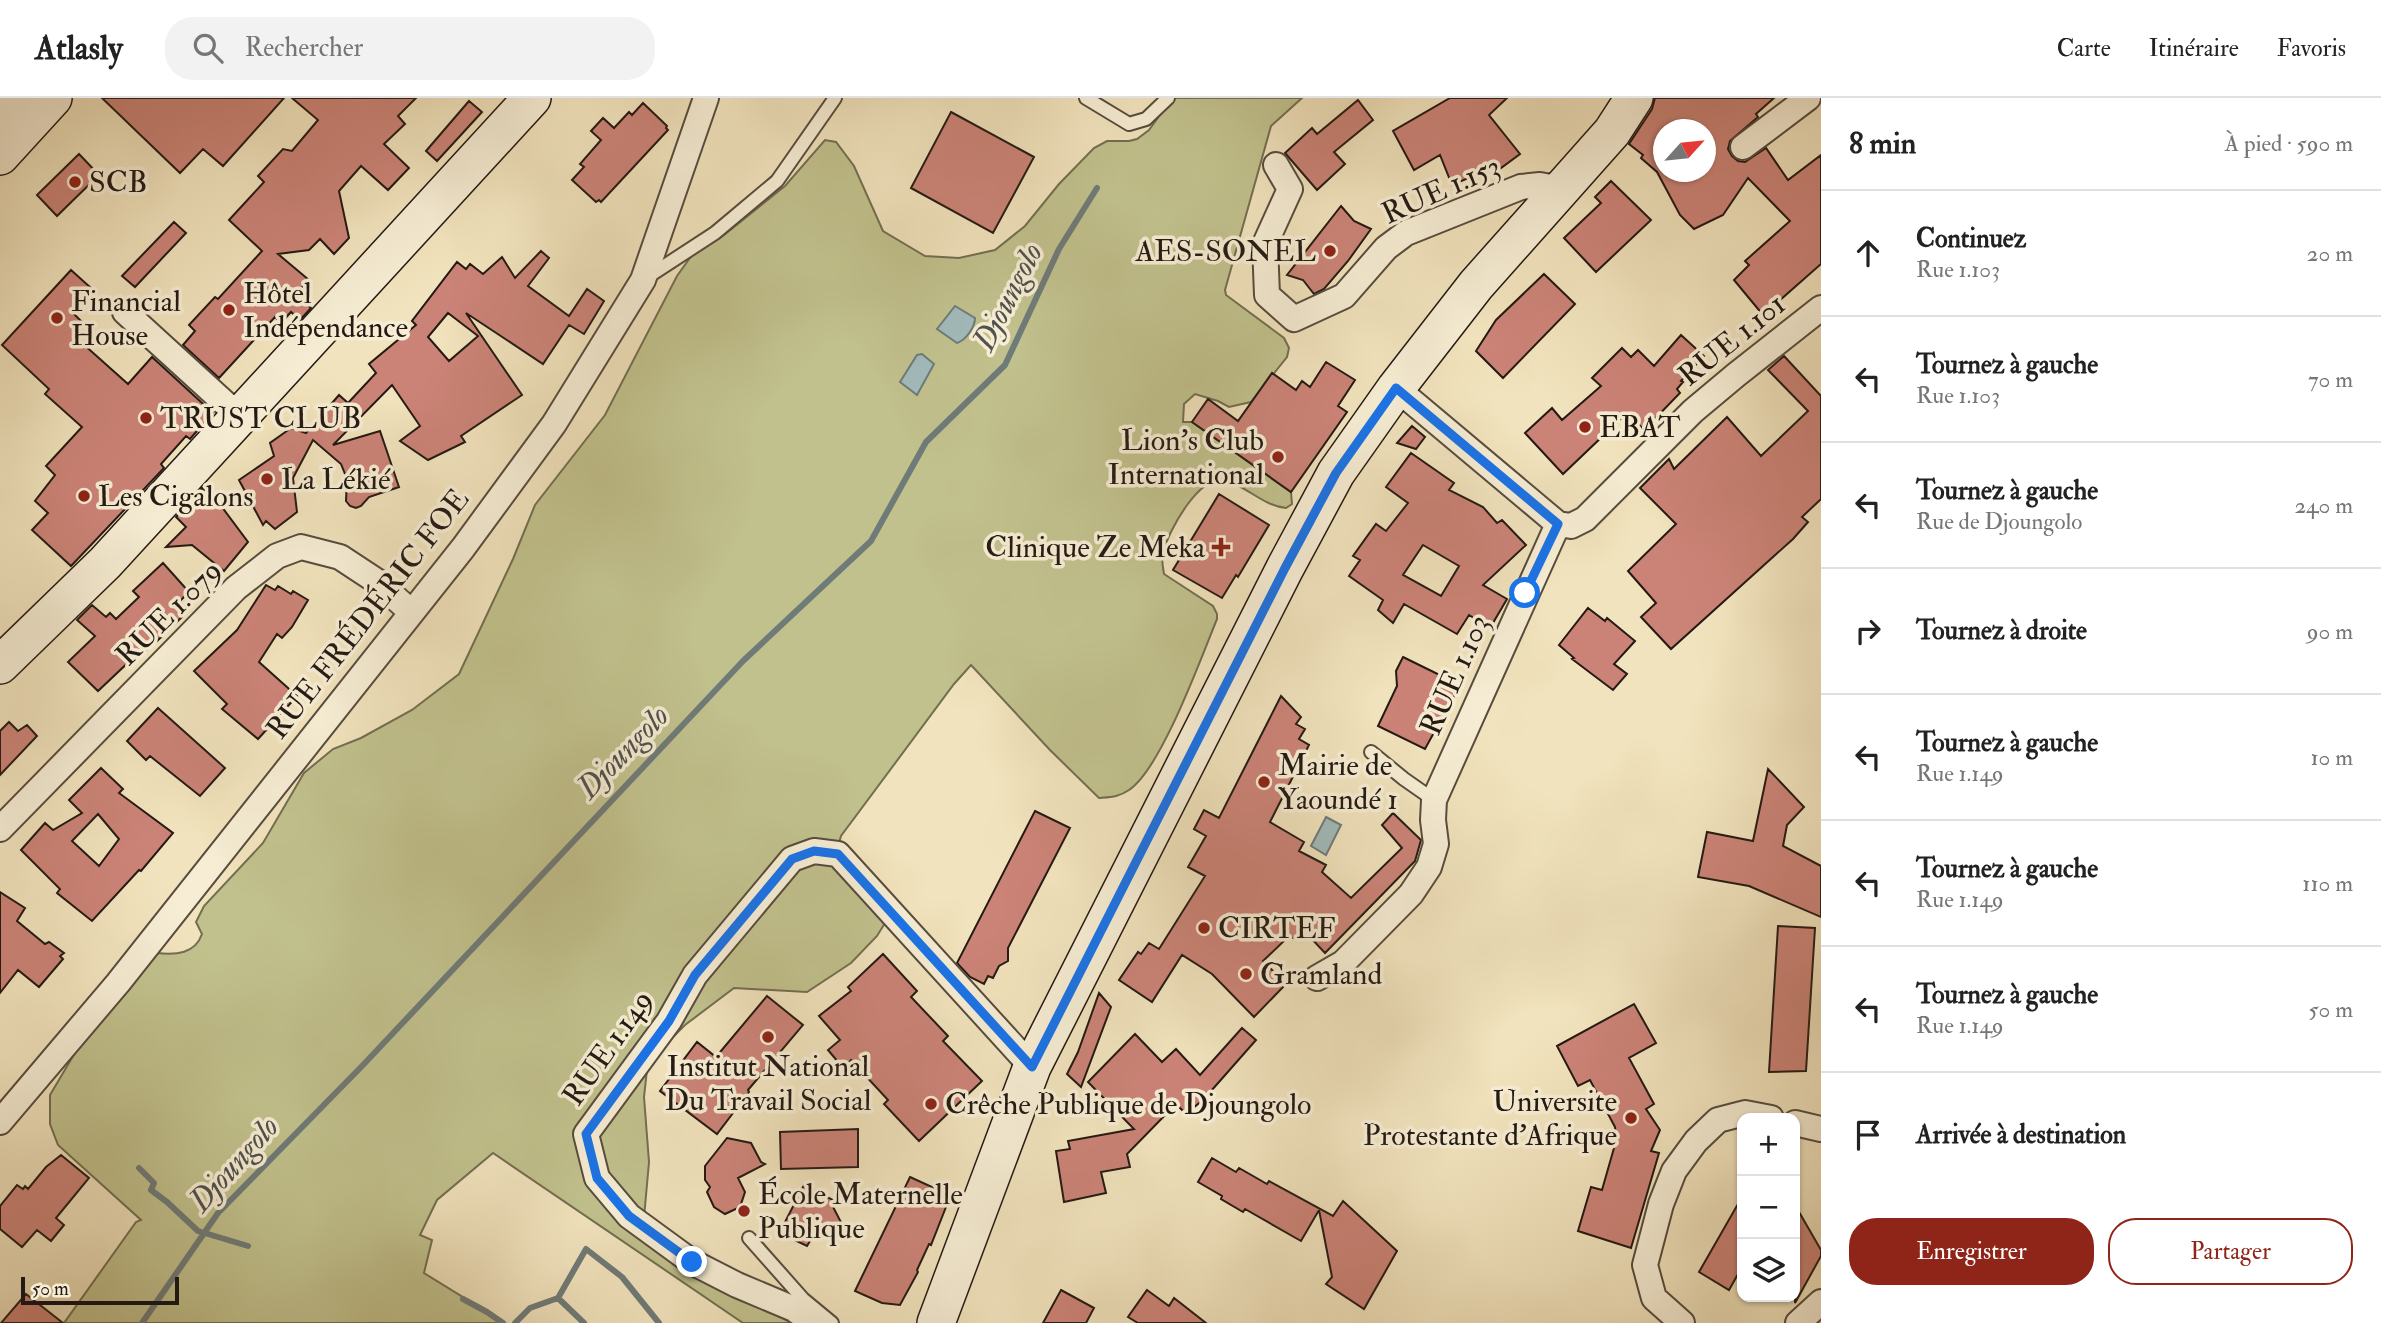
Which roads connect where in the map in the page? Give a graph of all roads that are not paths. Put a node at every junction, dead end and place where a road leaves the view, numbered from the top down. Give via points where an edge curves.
1 (11, 98) edge
2 (53, 98) edge
3 (705, 98) edge
4 (835, 98) edge
5 (1086, 98) edge
6 (1168, 98) edge
7 (1634, 98) edge
8 (1808, 98) edge
9 (521, 102) edge
10 (0, 110) edge
11 (1743, 147) dead end
12 (0, 156) edge
13 (1276, 165) dead end
14 (1562, 189) junction
15 (643, 280) junction
16 (1821, 308) edge
17 (125, 312) dead end
18 (1396, 388) junction
19 (239, 416) junction
20 (1558, 524) junction
21 (411, 612) junction
22 (0, 665) edge
23 (1371, 752) dead end
24 (1434, 800) junction
25 (0, 830) edge
26 (1317, 978) dead end
27 (1032, 1067) junction
28 (1737, 1115) edge
29 (0, 1122) edge
30 (1800, 1124) edge
31 (1821, 1129) edge
32 (749, 1238) dead end
33 (1821, 1303) edge
34 (813, 1323) edge
35 (832, 1323) edge
36 (936, 1323) edge
37 (1682, 1323) edge
38 (1798, 1323) edge

1 - 10 street
2 - 12 street
3 - 15 street, RUE FRÉDÉRIC FOE
4 - 15 lane via 777,180 715,233
5 - 6 lane via 1129,124 1146,119
7 - 14 street via 1612,132
8 - 11 street
9 - 19 street
13 - 14 street, RUE 1.153 via 1290,189 1265,244 1267,295 1294,319 1344,296 1386,248 1406,233 1521,187
14 - 18 street via 1476,285
15 - 21 street, RUE FRÉDÉRIC FOE via 554,424
16 - 20 street, RUE 1.101 via 1693,411 1585,519 1571,526
17 - 19 street
18 - 20 street
18 - 27 street via 1336,473 1304,532
19 - 22 street via 106,563
20 - 24 street, RUE 1.103
21 - 25 street, RUE 1.079 via 378,582 340,557 301,547 277,556 236,588
21 - 29 street, RUE FRÉDÉRIC FOE via 126,972
23 - 24 lane
24 - 26 street, RUE 1.103 via 1436,844 1429,867 1411,894 1343,963
27 - 34 street, RUE 1.149 via 838,854 814,851 792,859 695,975 669,1021 586,1134 597,1178 629,1216 692,1262 794,1308
27 - 36 street
28 - 37 street via 1718,1121 1696,1141 1674,1171 1661,1204 1645,1265 1654,1298
30 - 31 street
32 - 35 lane via 803,1299
33 - 38 street

